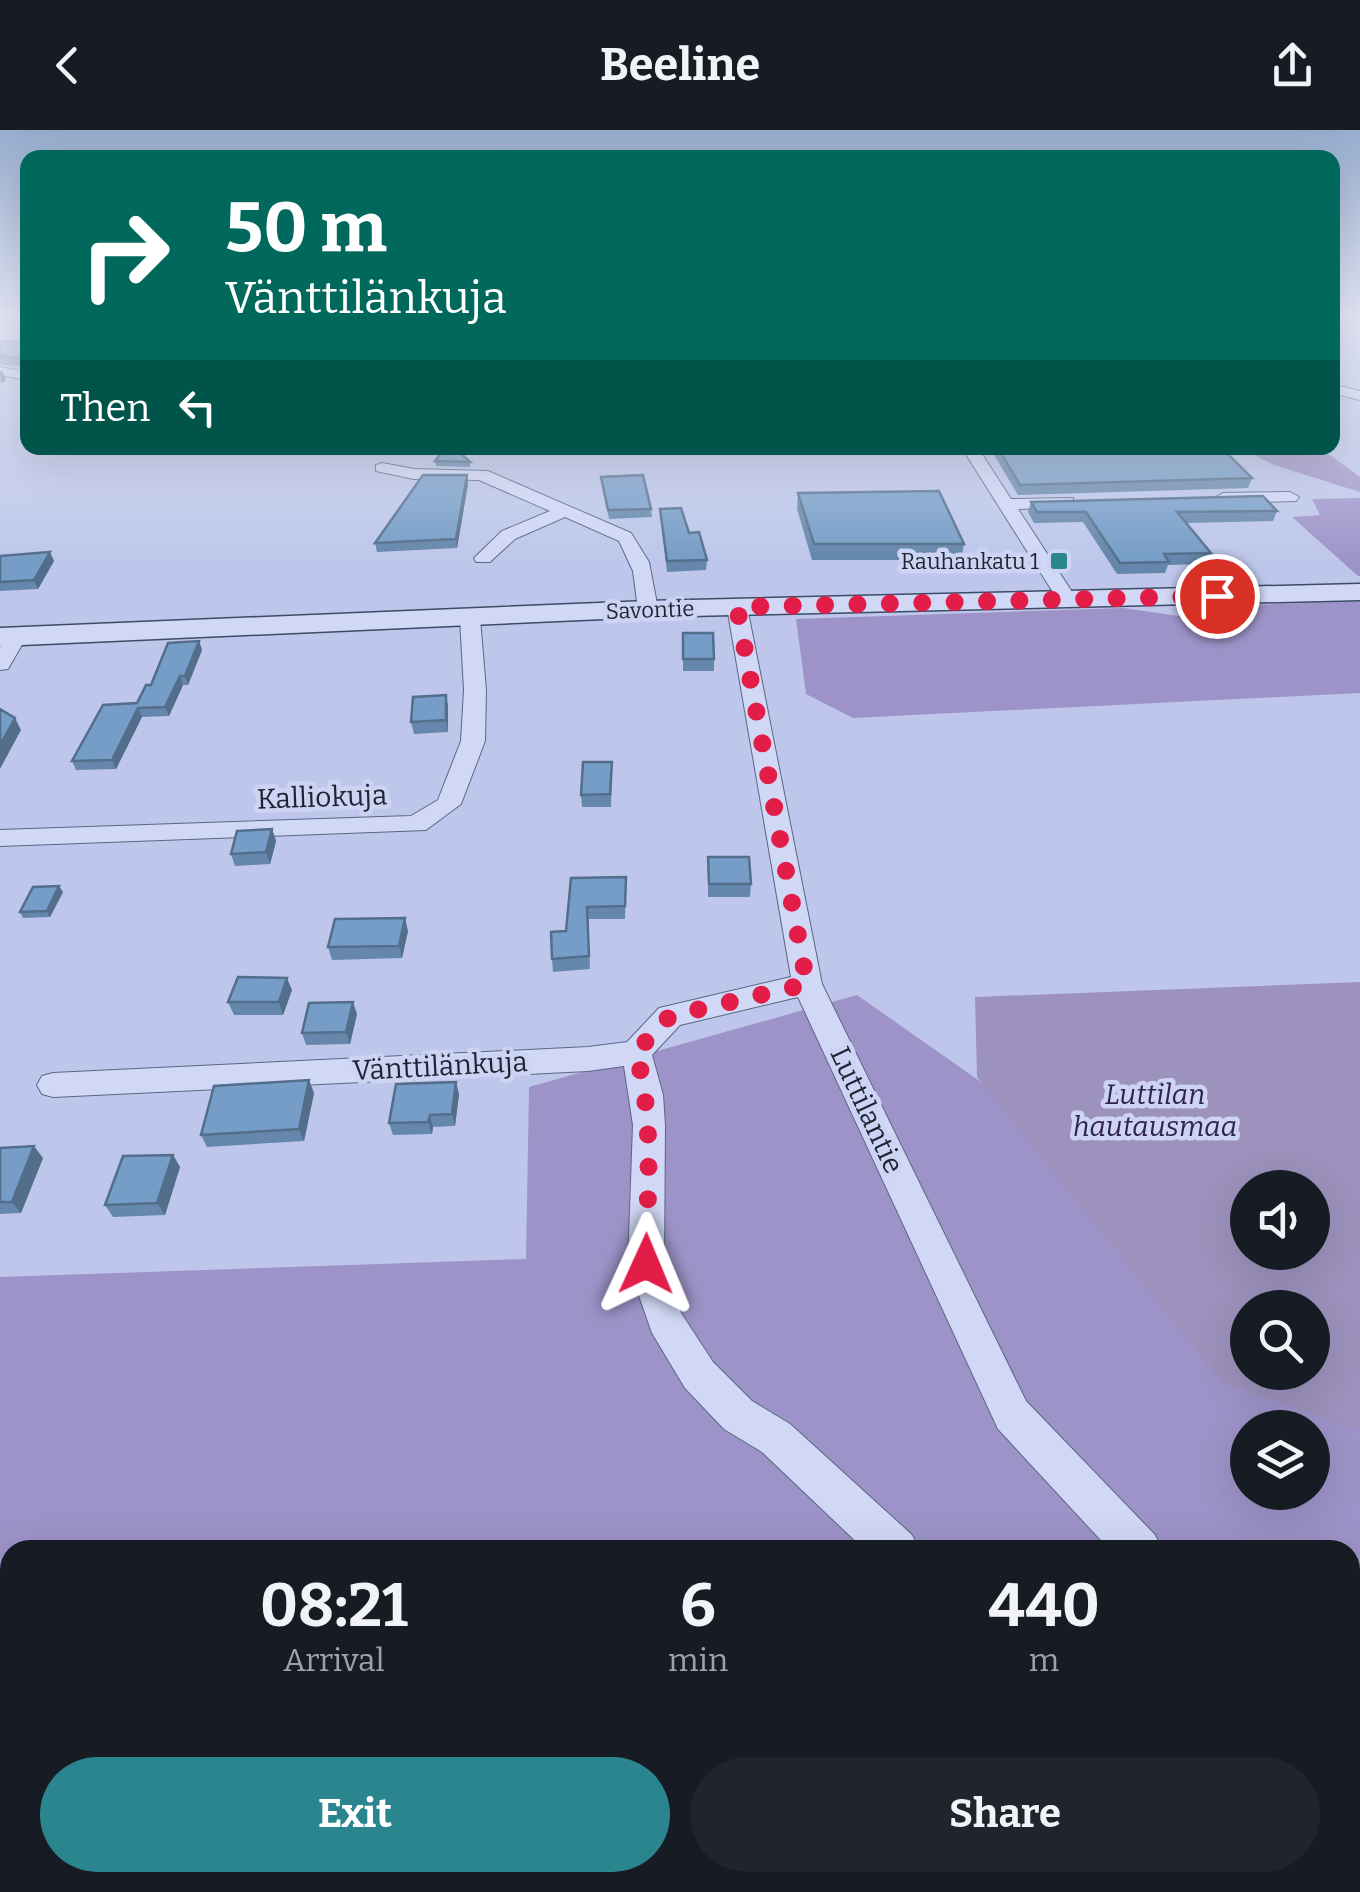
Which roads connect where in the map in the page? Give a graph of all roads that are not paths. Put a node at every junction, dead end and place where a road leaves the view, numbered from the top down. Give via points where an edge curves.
1 (975, 455) edge
2 (382, 468) dead end
3 (1290, 497) dead end
4 (1196, 499) edge
5 (1083, 502) edge
6 (1008, 504) junction
7 (564, 511) junction
8 (483, 558) dead end
9 (1360, 592) edge
10 (1068, 601) junction
11 (737, 607) junction
12 (648, 609) junction
13 (470, 618) junction
14 (8, 636) edge
15 (0, 664) edge
16 (0, 838) edge
17 (807, 984) junction
18 (636, 1052) junction
19 (53, 1085) dead end
20 (887, 1540) edge
21 (1130, 1540) edge

1 - 6 street
2 - 7 street via 482,476
3 - 4 street
5 - 6 street
6 - 10 street
7 - 8 street via 504,538
7 - 12 street via 634,546
9 - 10 street, Savontie
10 - 11 street, Savontie
11 - 12 street, Savontie
11 - 17 street, Luttilantie
12 - 13 street, Savontie
13 - 14 street, Savontie
13 - 16 street, Kalliokuja via 473,741 450,804 417,824
14 - 15 street
17 - 18 street via 670,1016
17 - 21 street, Luttilantie via 1012,1416
18 - 19 street, Vänttilänkuja
18 - 20 street via 649,1125 646,1264 665,1321 699,1375 738,1416 776,1438

